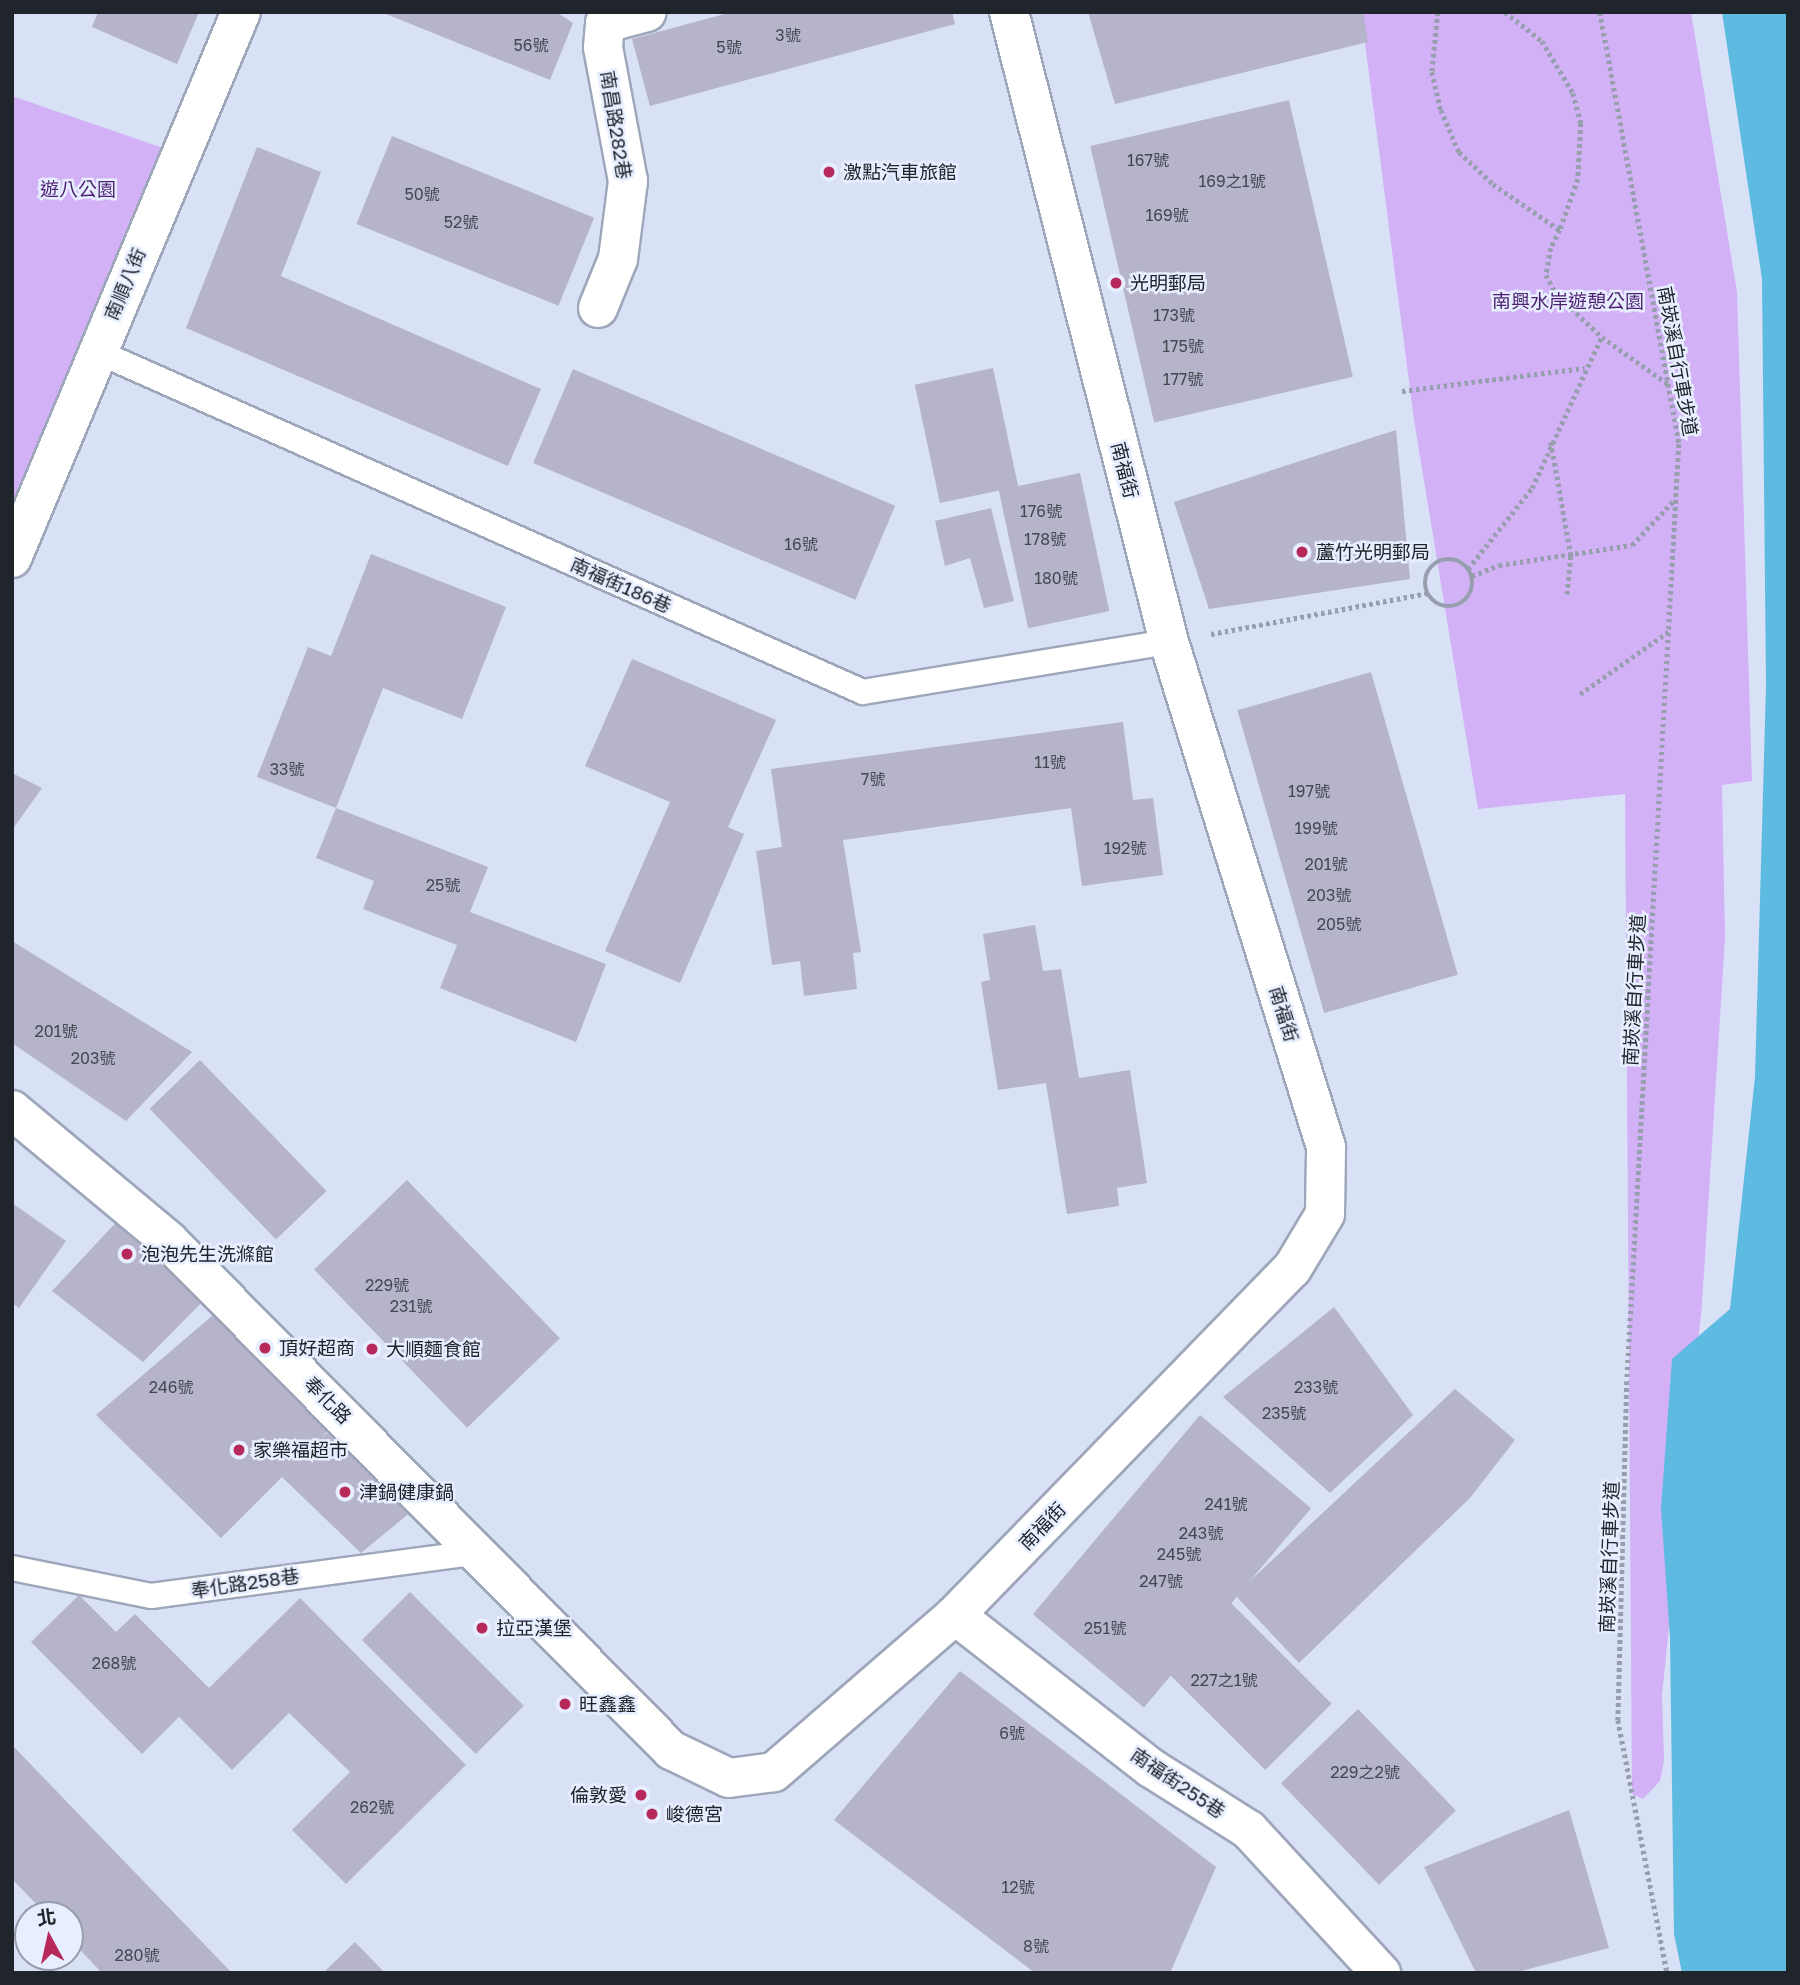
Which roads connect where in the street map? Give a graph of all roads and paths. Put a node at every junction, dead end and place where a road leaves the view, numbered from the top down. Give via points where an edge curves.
1 (241, 12) edge
2 (646, 12) edge
3 (1010, 12) edge
4 (1438, 12) edge
5 (1505, 12) edge
6 (1600, 12) edge
7 (1560, 230) junction
8 (598, 308) dead end
9 (1602, 337) junction
10 (96, 351) junction
11 (1586, 368) junction
12 (1668, 385) junction
13 (1402, 391) dead end
14 (1551, 439) junction
15 (1676, 497) junction
16 (1572, 556) junction
17 (12, 558) edge
18 (1468, 569) junction
19 (1472, 576) junction
20 (1428, 593) junction
21 (1567, 596) dead end
22 (1668, 632) junction
23 (1169, 642) junction
24 (1580, 694) dead end
25 (12, 1110) edge
26 (479, 1552) junction
27 (12, 1568) edge
28 (955, 1615) junction
29 (729, 1778) joint
30 (1381, 1973) edge
31 (1667, 1973) edge

1 - 10 street, 南順八街
2 - 8 street, 南昌路282巷 via 605,23 603,47 628,181 618,259
3 - 23 street, 南福街
4 - 7 path via 1432,72 1441,110 1459,152 1493,184
5 - 7 path via 1542,41 1573,93 1581,123 1578,178
6 - 12 path, 南崁溪自行車步道
7 - 9 path via 1546,275 1556,294
9 - 11 path
9 - 12 path
10 - 17 street, 南順八街
10 - 23 lane, 南福街186巷 via 863,692
11 - 13 path
11 - 14 path
12 - 15 path, 南崁溪自行車步道 via 1679,444
14 - 16 path
14 - 18 path via 1532,488
15 - 16 path via 1632,545
15 - 22 path, 南崁溪自行車步道
16 - 19 path via 1499,565
16 - 21 path
18 - 19 path
18 - 20 path via 1455,560 1439,561 1426,578
19 - 20 path via 1471,592 1461,604 1438,604
20 - 23 path
22 - 24 path
22 - 31 path, 南崁溪自行車步道 via 1627,1381 1618,1720
23 - 28 street, 南福街 via 1326,1147 1325,1214 1292,1269
25 - 26 street, 奉化路 via 169,1241
26 - 27 lane, 奉化路258巷 via 151,1596
26 - 29 street, 奉化路 via 671,1750
28 - 29 street, 南福街 via 774,1772
28 - 30 street, 南福街255巷 via 1151,1768 1250,1830

